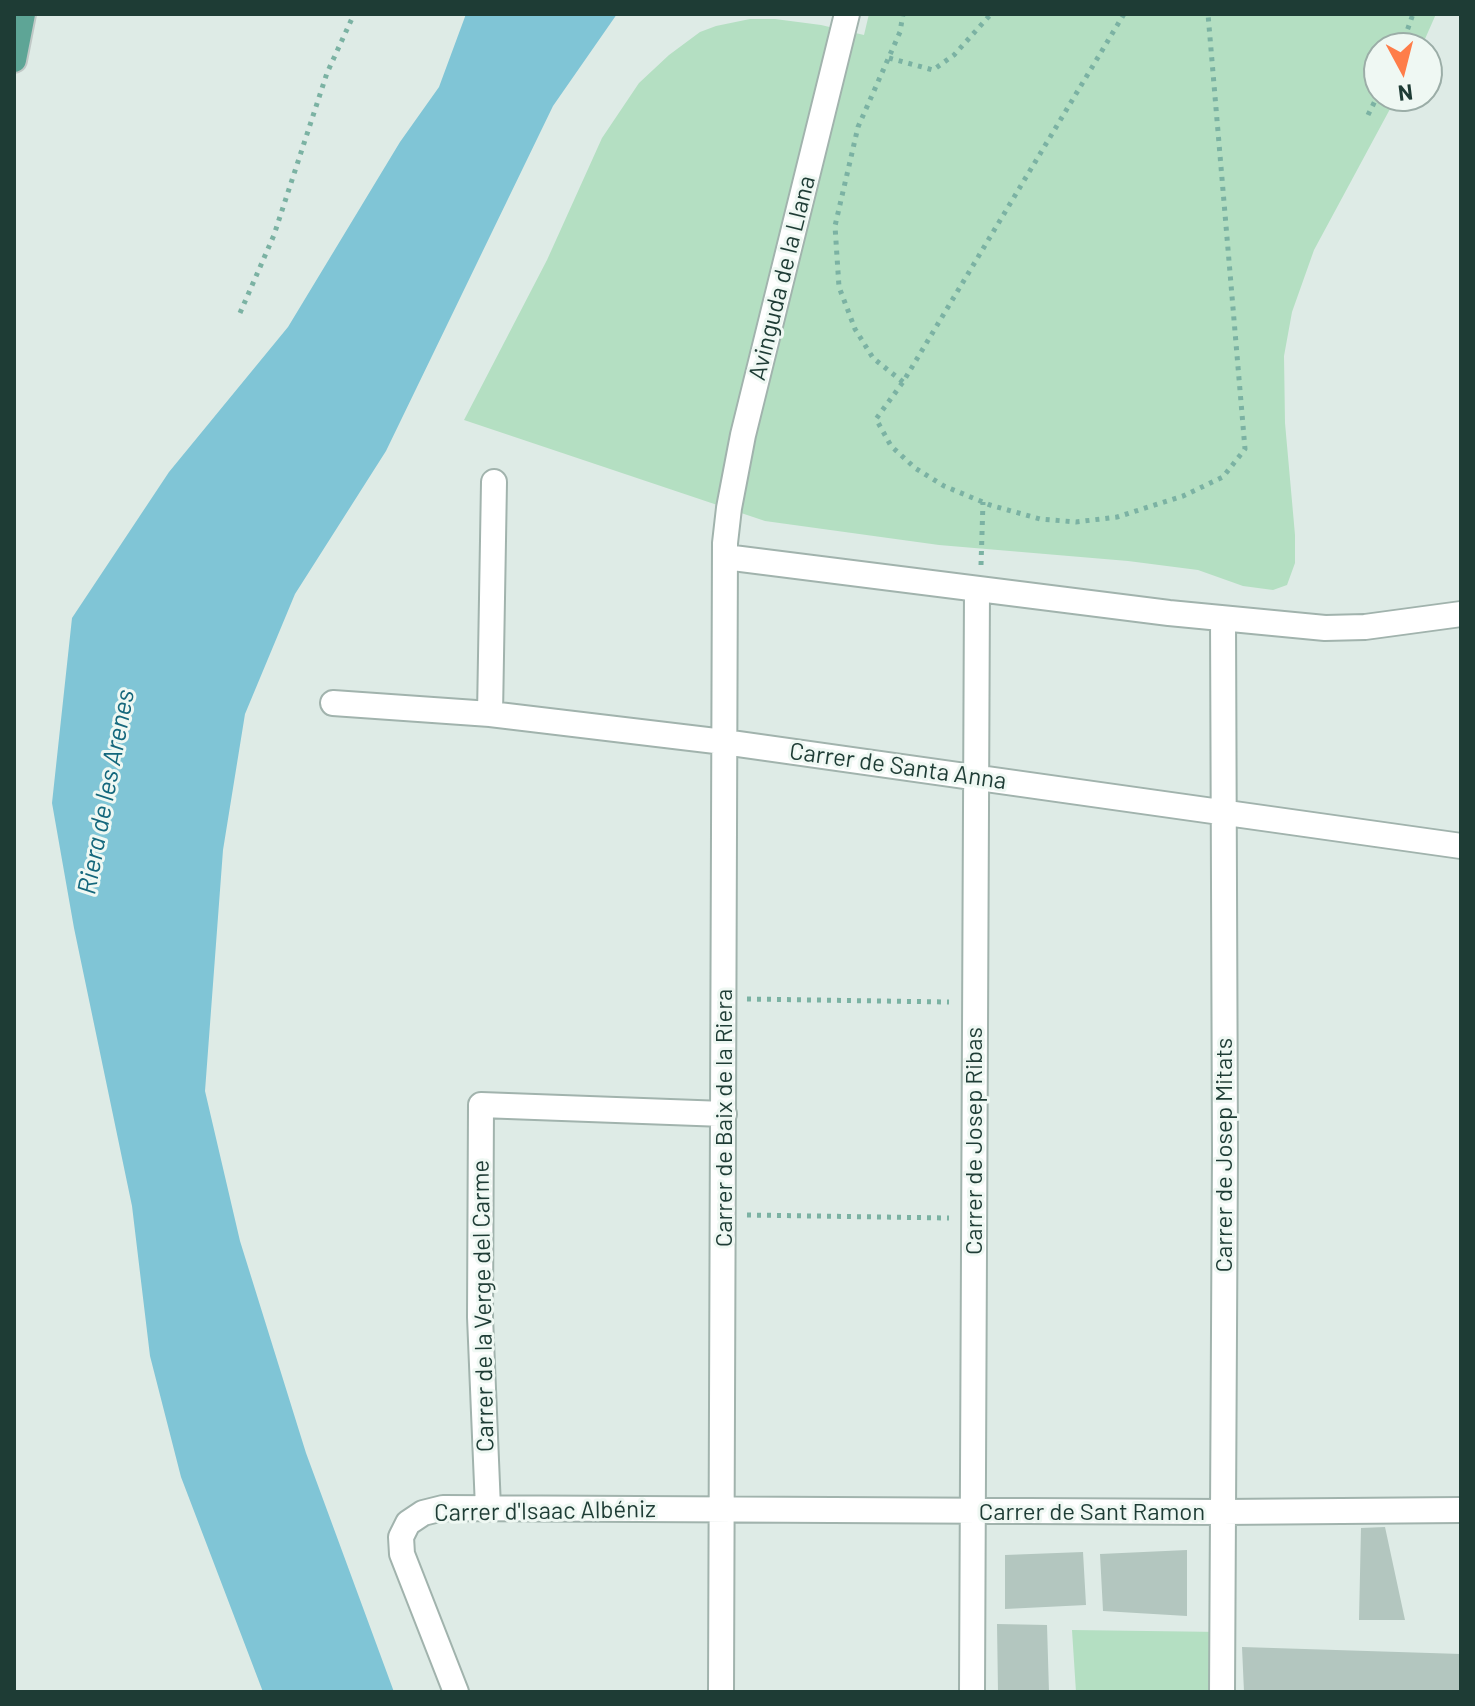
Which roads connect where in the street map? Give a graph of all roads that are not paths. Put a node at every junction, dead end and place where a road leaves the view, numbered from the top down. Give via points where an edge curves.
1 (23, 14) edge
2 (847, 14) edge
3 (14, 60) edge
4 (494, 482) dead end
5 (725, 550) junction
6 (977, 589) junction
7 (1461, 614) edge
8 (1223, 619) junction
9 (333, 703) dead end
10 (490, 714) junction
11 (724, 742) junction
12 (975, 777) junction
13 (1224, 812) junction
14 (1461, 846) edge
15 (724, 1114) junction
16 (488, 1508) junction
17 (723, 1509) junction
18 (1461, 1510) edge
19 (973, 1511) junction
20 (1222, 1512) junction
21 (456, 1692) edge
22 (721, 1692) edge
23 (972, 1692) edge
24 (1222, 1692) edge

1 - 3 main road
2 - 5 street, Avinguda de la Llana via 743,435
4 - 10 street
5 - 6 street
5 - 11 street, Carrer de Baix de la Riera
6 - 8 street
6 - 12 street, Carrer de Josep Ribas
7 - 8 street via 1325,628
8 - 13 street, Carrer de Josep Mitats
9 - 10 street, Carrer de Santa Anna
10 - 11 street, Carrer de Santa Anna
11 - 12 street, Carrer de Santa Anna
11 - 15 street, Carrer de Baix de la Riera
12 - 13 street, Carrer de Santa Anna
12 - 19 street, Carrer de Josep Ribas
13 - 14 street, Carrer de Santa Anna
13 - 20 street, Carrer de Josep Mitats
15 - 16 street, Carrer de la Verge del Carme via 481,1105 480,1317
15 - 17 street, Carrer de Baix de la Riera
16 - 17 street, Carrer d'Isaac Albéniz
16 - 21 street, Carrer d'Isaac Albéniz via 423,1513 408,1523 401,1537 402,1554
17 - 19 street, Carrer de Sant Ramon
17 - 22 street, Carrer de Baix de la Riera
18 - 20 street, Carrer de Sant Ramon
19 - 20 street, Carrer de Sant Ramon
19 - 23 street, Carrer de Josep Ribas
20 - 24 street, Carrer de Josep Mitats

